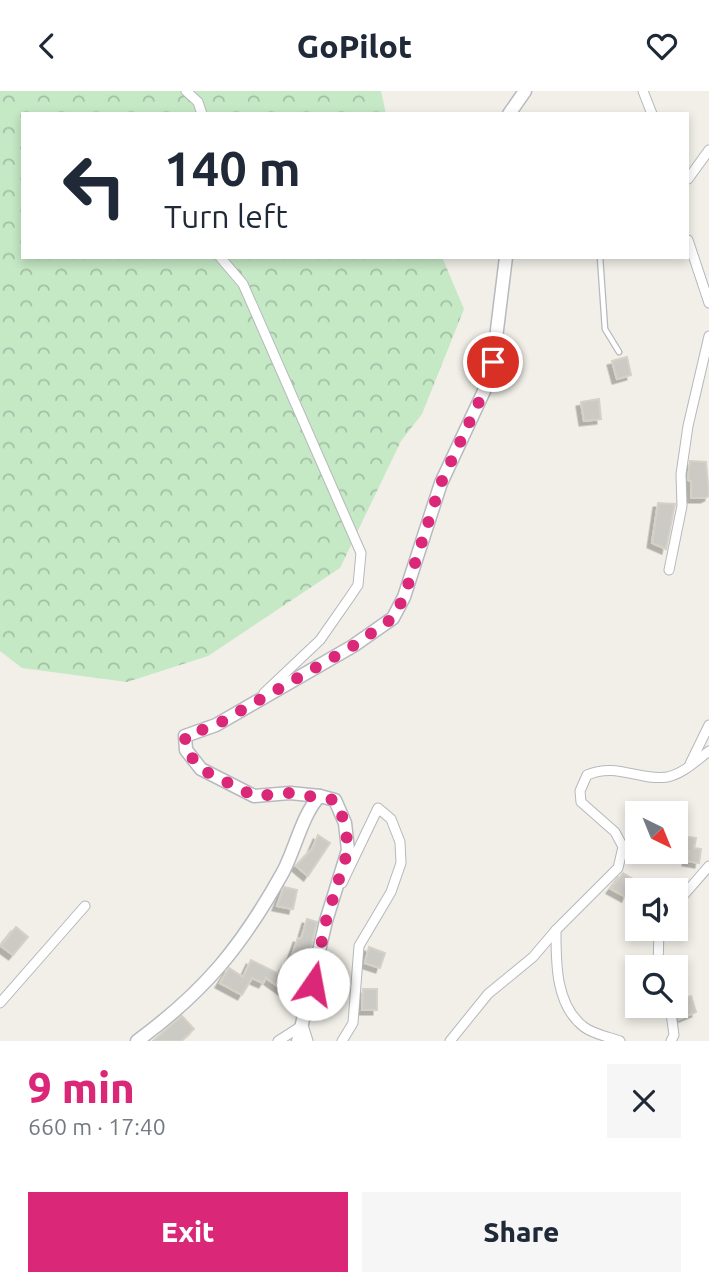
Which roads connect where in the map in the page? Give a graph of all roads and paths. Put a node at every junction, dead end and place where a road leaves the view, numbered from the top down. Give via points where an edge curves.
1 (186, 91) edge
2 (524, 91) edge
3 (643, 91) edge
4 (201, 112) edge
5 (510, 112) edge
6 (651, 112) edge
7 (709, 150) edge
8 (689, 178) edge
9 (689, 243) edge
10 (222, 259) edge
11 (506, 259) edge
12 (600, 259) edge
13 (709, 303) edge
14 (709, 336) edge
15 (619, 352) dead end
16 (669, 570) dead end
17 (256, 702) junction
18 (709, 725) edge
19 (709, 751) edge
20 (688, 767) junction
21 (320, 796) junction
22 (709, 866) edge
23 (688, 890) edge
24 (333, 898) junction
25 (85, 906) dead end
26 (556, 930) junction
27 (0, 1003) edge
28 (672, 1018) edge
29 (303, 1025) junction
30 (137, 1041) edge
31 (278, 1041) edge
32 (298, 1041) edge
33 (308, 1041) edge
34 (342, 1041) edge
35 (450, 1041) edge
36 (620, 1041) edge
37 (671, 1041) edge

1 - 4 street
2 - 5 street
3 - 6 street
7 - 8 street
9 - 13 street
10 - 17 street via 243,284 361,553 358,586 320,640
11 - 17 street via 499,333 484,391 441,483 393,618
12 - 15 lane via 606,329
14 - 16 street via 688,426 682,506
17 - 21 street via 185,736 186,750 201,769 254,796
18 - 20 street
19 - 20 street
20 - 26 street via 668,777 602,768 587,775 581,802 615,832 623,847 618,868
21 - 24 street via 335,800 345,823 348,850
21 - 30 street via 311,804 284,870 254,922 208,982
22 - 23 street
24 - 29 street
24 - 34 street via 378,808 391,819 400,842 401,863 391,892 359,946 354,1023
25 - 27 street
26 - 35 street via 533,957 488,994
26 - 36 street via 555,969 573,1014 584,1028
28 - 37 street
29 - 31 street
29 - 32 street
29 - 33 street

